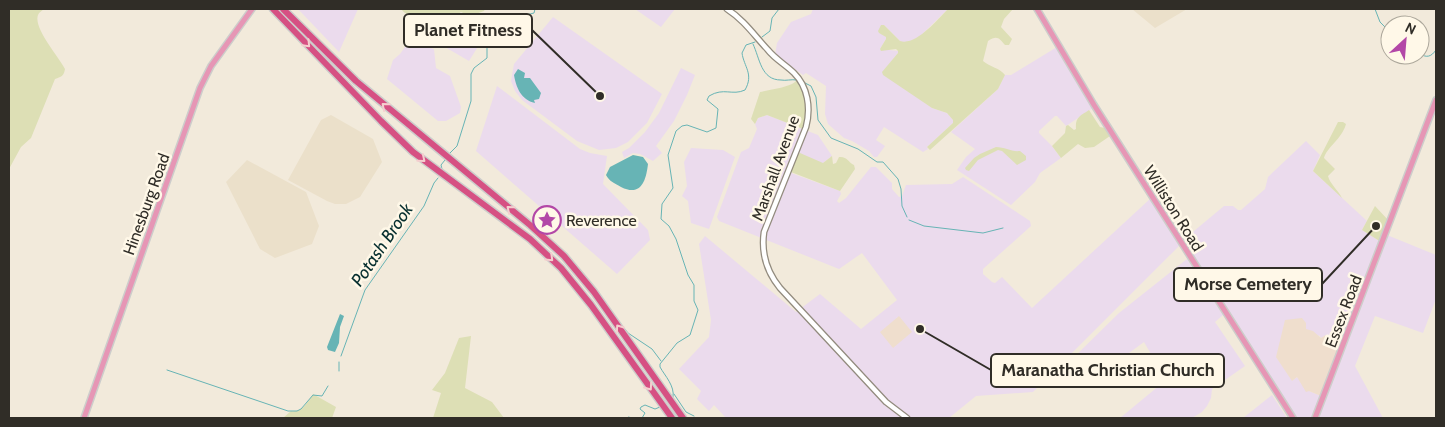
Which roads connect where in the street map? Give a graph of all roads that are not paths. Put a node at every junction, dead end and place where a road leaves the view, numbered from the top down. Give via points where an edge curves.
1 (252, 9) edge
2 (274, 9) edge
3 (284, 9) edge
4 (727, 9) edge
5 (1037, 9) edge
6 (1436, 100) edge
7 (84, 418) edge
8 (672, 418) edge
9 (683, 418) edge
10 (907, 418) edge
11 (1293, 418) edge
12 (1315, 418) edge

1 - 7 main road, Hinesburg Road via 211,66 200,88
2 -> 8 highway via 401,141 530,239 561,268 588,300
9 -> 3 highway via 594,292 564,256 368,91
4 - 10 main road, Marshall Avenue via 796,74 808,101 806,127 764,232 767,267 780,288 884,400
5 - 11 main road, Williston Road via 1094,105
6 - 12 main road, Essex Road

